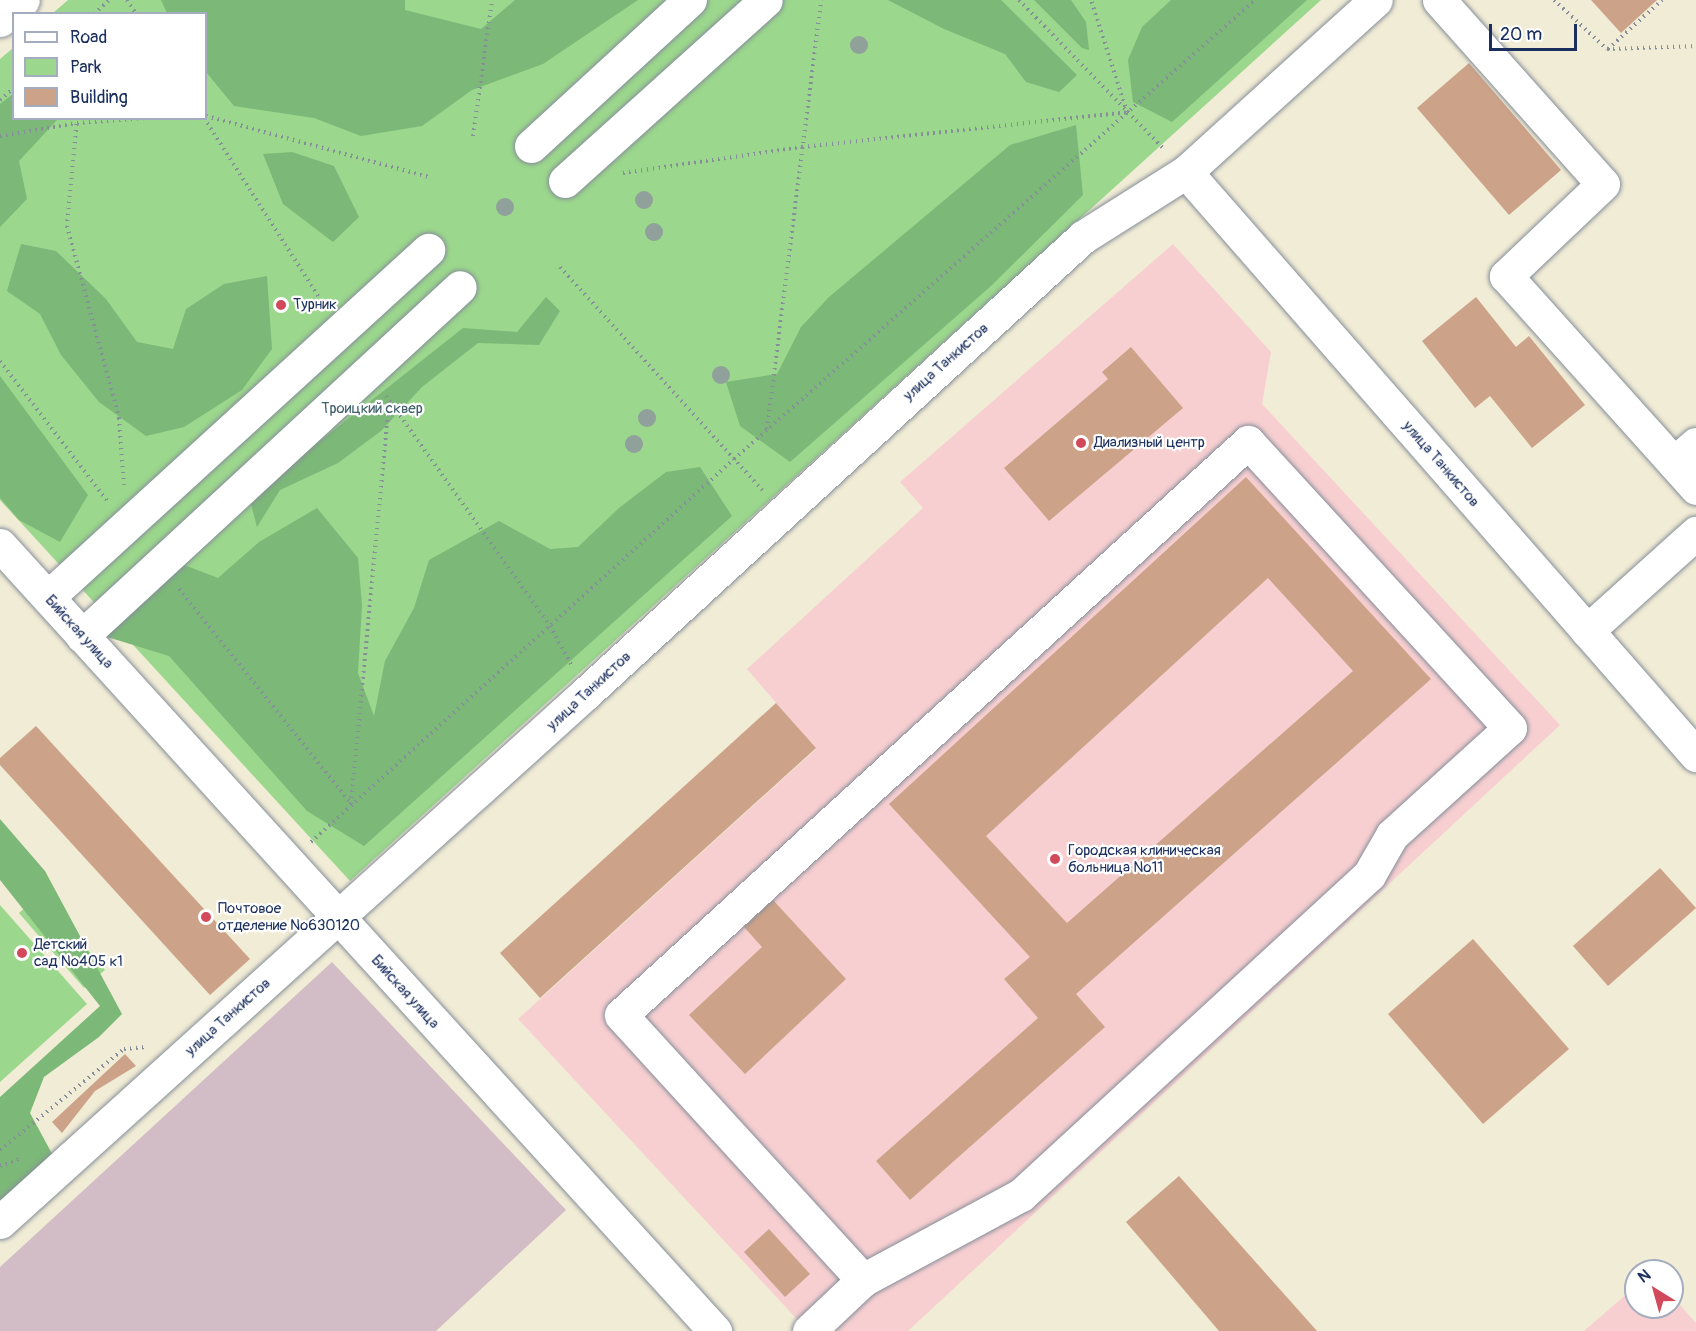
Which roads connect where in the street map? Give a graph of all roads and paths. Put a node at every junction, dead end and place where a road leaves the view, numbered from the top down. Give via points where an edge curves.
1 (23, 0) edge
2 (109, 0) edge
3 (492, 0) edge
4 (690, 0) edge
5 (766, 0) edge
6 (820, 0) edge
7 (1019, 0) edge
8 (1091, 0) edge
9 (1255, 0) edge
10 (1376, 0) edge
11 (1438, 0) edge
12 (1554, 0) edge
13 (1662, 0) edge
14 (96, 12) edge
15 (0, 20) edge
16 (1696, 46) edge
17 (1607, 49) junction
18 (12, 90) edge
19 (0, 100) edge
20 (1128, 112) junction
21 (207, 118) edge
22 (100, 120) edge
23 (207, 120) edge
24 (77, 121) edge
25 (473, 135) dead end
26 (0, 136) edge
27 (531, 146) dead end
28 (802, 147) junction
29 (1186, 172) junction
30 (612, 175) dead end
31 (429, 177) dead end
32 (565, 181) dead end
33 (428, 250) dead end
34 (560, 267) dead end
35 (460, 287) dead end
36 (339, 328) junction
37 (381, 381) junction
38 (390, 401) junction
39 (767, 430) junction
40 (1685, 454) edge
41 (734, 459) junction
42 (1696, 488) edge
43 (782, 512) junction
44 (126, 525) junction
45 (1696, 533) edge
46 (0, 545) edge
47 (48, 597) junction
48 (550, 626) junction
49 (1587, 631) junction
50 (82, 636) junction
51 (586, 693) junction
52 (1696, 755) edge
53 (351, 804) junction
54 (288, 863) junction
55 (338, 918) junction
56 (157, 1046) dead end
57 (0, 1150) edge
58 (0, 1222) edge
59 (863, 1280) junction
60 (715, 1331) edge
61 (809, 1331) edge

1 - 15 street
2 - 14 path
3 - 25 path
4 - 27 street
5 - 32 street
6 - 28 path
7 - 20 path
8 - 20 path
9 - 20 path
10 - 29 street, улица Танкистов
11 - 40 street via 1603,184 1506,276
12 - 17 path
13 - 17 path
16 - 17 path
18 - 19 path
20 - 28 path
20 - 29 path
20 - 39 path
21 - 31 path
22 - 24 path
23 - 36 path
24 - 26 path
24 - 44 path via 67,226 119,418
28 - 30 path
28 - 39 path
29 - 43 street, улица Танкистов via 1083,237
29 - 49 street, улица Танкистов
33 - 36 street
34 - 41 path
35 - 37 street
36 - 44 street
37 - 38 path
37 - 38 path
37 - 50 street
38 - 48 path
38 - 53 path
39 - 41 path
40 - 42 street
41 - 43 path
41 - 48 path
43 - 51 street, улица Танкистов
44 - 47 street
45 - 49 street
46 - 47 street, Бийская улица
47 - 50 street, Бийская улица
48 - 51 path
48 - 53 path
49 - 52 street, улица Танкистов
50 - 54 street, Бийская улица
51 - 55 street, улица Танкистов
53 - 54 path
54 - 55 street, Бийская улица
55 - 58 street, улица Танкистов
55 - 60 street, Бийская улица
56 - 57 path via 124,1049
59 - 59 street via 1021,1195 1369,875 1392,835 1510,728 1248,442 621,1015
59 - 61 street

